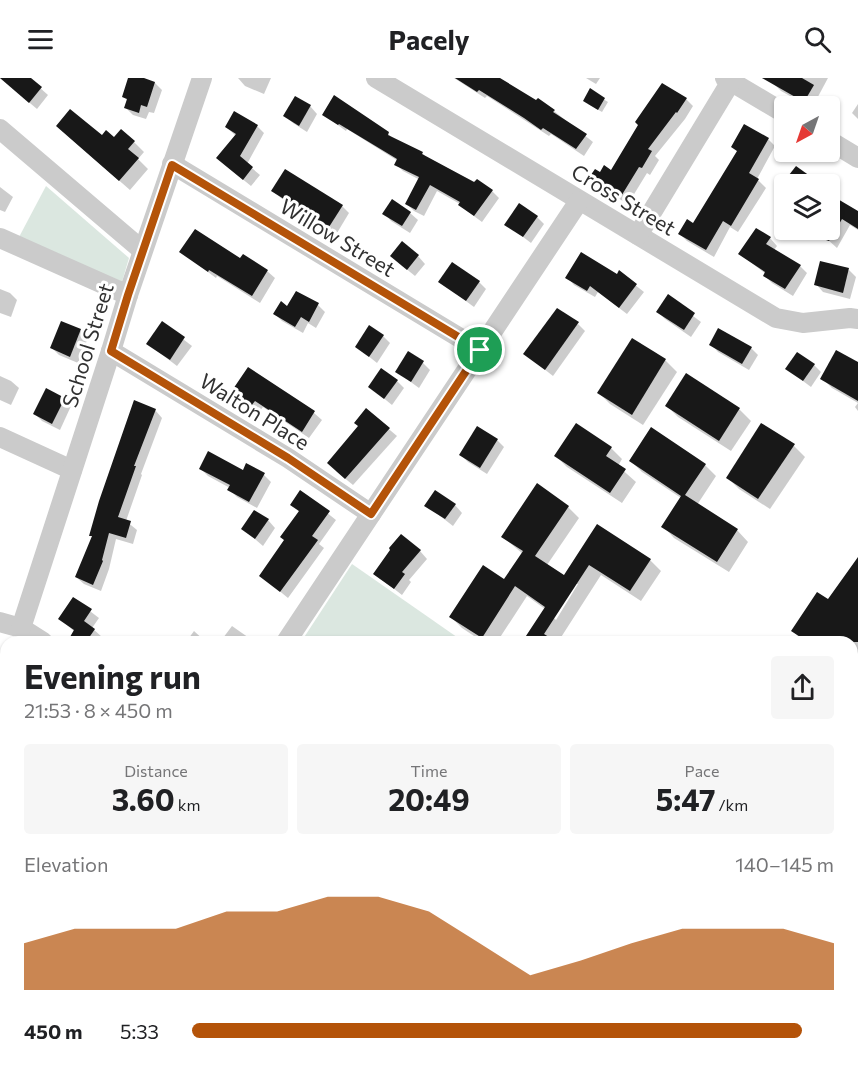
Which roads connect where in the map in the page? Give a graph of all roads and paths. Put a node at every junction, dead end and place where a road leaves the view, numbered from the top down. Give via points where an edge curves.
1 (202, 78) edge
2 (376, 78) edge
3 (730, 79) edge
4 (774, 108) edge
5 (0, 129) edge
6 (840, 147) edge
7 (858, 158) edge
8 (172, 165) junction
9 (579, 201) junction
10 (638, 235) junction
11 (0, 238) edge
12 (142, 250) junction
13 (128, 295) junction
14 (858, 319) edge
15 (480, 350) junction
16 (111, 351) junction
17 (0, 437) edge
18 (72, 470) junction
19 (371, 514) junction
20 (0, 622) edge
21 (21, 628) junction
22 (34, 636) edge
23 (290, 636) edge

1 - 8 street, School Street
2 - 9 street, Cross Street
3 - 4 street
3 - 10 street
5 - 12 street
6 - 7 street
8 - 12 street, School Street
8 - 15 street, Willow Street
9 - 10 street, Cross Street
9 - 15 street
10 - 14 street, Cross Street via 776,318 804,323
11 - 13 street
12 - 13 street, School Street
13 - 16 street, School Street
15 - 19 street
16 - 18 street, School Street
16 - 19 street, Walton Place via 288,458
17 - 18 street
18 - 21 street, School Street
19 - 23 street
20 - 21 street
21 - 22 street

